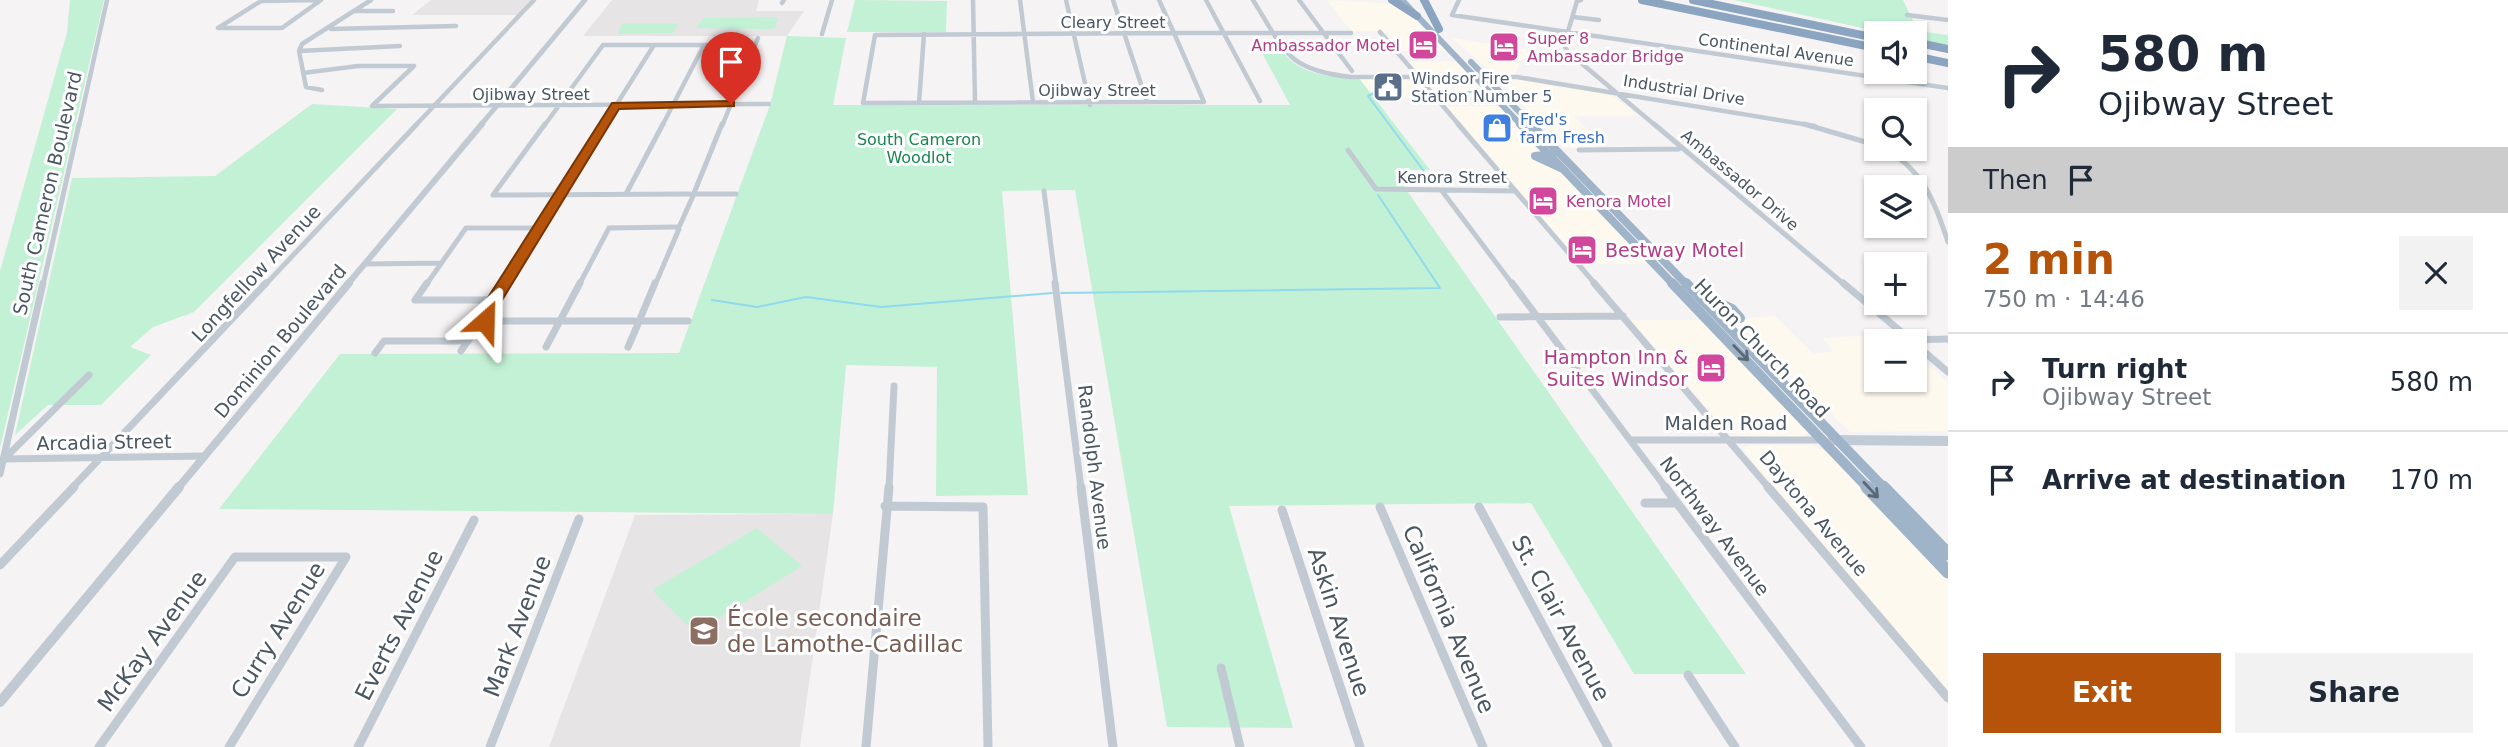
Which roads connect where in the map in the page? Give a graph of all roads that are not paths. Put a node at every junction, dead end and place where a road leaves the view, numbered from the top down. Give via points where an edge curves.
1 (107, 0) edge
2 (321, 0) edge
3 (371, 0) edge
4 (534, 0) edge
5 (585, 0) edge
6 (832, 0) edge
7 (973, 0) edge
8 (1020, 0) edge
9 (1066, 0) edge
10 (1113, 0) edge
11 (1159, 0) edge
12 (1206, 0) edge
13 (1253, 0) edge
14 (1299, 0) edge
15 (1392, 0) edge
16 (1402, 0) edge
17 (1410, 0) edge
18 (1424, 0) edge
19 (1459, 0) edge
20 (1583, 0) edge
21 (1590, 0) edge
22 (1644, 0) edge
23 (1680, 0) edge
24 (1693, 0) edge
25 (1727, 0) edge
26 (393, 10) dead end
27 (355, 11) junction
28 (1907, 15) dead end
29 (1417, 16) junction
30 (1573, 17) junction
31 (1599, 20) dead end
32 (1948, 20) edge
33 (456, 26) dead end
34 (327, 29) junction
35 (1439, 29) junction
36 (1380, 32) dead end
37 (1569, 32) junction
38 (1274, 33) junction
39 (1324, 33) junction
40 (1351, 33) dead end
41 (822, 34) dead end
42 (924, 34) junction
43 (973, 34) junction
44 (1025, 34) junction
45 (1074, 34) junction
46 (1124, 34) junction
47 (1174, 34) junction
48 (1224, 34) junction
49 (1864, 34) edge
50 (1864, 35) edge
51 (1864, 35) edge
52 (758, 38) dead end
53 (654, 45) junction
54 (705, 45) junction
55 (755, 45) junction
56 (400, 46) dead end
57 (1864, 46) edge
58 (1927, 48) edge
59 (299, 51) junction
60 (1948, 52) edge
61 (1927, 59) edge
62 (1948, 63) edge
63 (1352, 71) dead end
64 (303, 73) junction
65 (1418, 76) junction
66 (1475, 76) junction
67 (1485, 76) junction
68 (1506, 76) junction
69 (1492, 83) junction
70 (1948, 88) edge
71 (321, 90) dead end
72 (1614, 93) junction
73 (1260, 101) dead end
74 (975, 102) junction
75 (1033, 102) junction
76 (1147, 102) junction
77 (863, 103) joint
78 (919, 103) junction
79 (731, 104) junction
80 (769, 104) dead end
81 (1090, 104) junction
82 (673, 105) junction
83 (496, 106) junction
84 (558, 106) junction
85 (615, 106) junction
86 (433, 107) junction
87 (1864, 141) edge
88 (1680, 149) junction
89 (1348, 150) dead end
90 (1579, 150) dead end
91 (1549, 154) junction
92 (1907, 161) edge
93 (1567, 166) junction
94 (1044, 191) dead end
95 (1442, 191) junction
96 (1516, 191) junction
97 (626, 194) junction
98 (693, 194) junction
99 (736, 194) dead end
100 (560, 195) junction
101 (678, 227) junction
102 (539, 228) junction
103 (1947, 239) edge
104 (441, 263) junction
105 (365, 264) junction
106 (1698, 294) junction
107 (495, 300) junction
108 (1704, 314) junction
109 (1537, 316) junction
110 (1623, 316) junction
111 (1500, 317) dead end
112 (1722, 318) junction
113 (483, 321) junction
114 (559, 321) junction
115 (639, 321) junction
116 (688, 321) dead end
117 (1898, 329) edge
118 (1948, 340) edge
119 (468, 341) junction
120 (1927, 341) edge
121 (546, 347) dead end
122 (628, 347) dead end
123 (461, 351) dead end
124 (375, 353) dead end
125 (1927, 354) edge
126 (1948, 372) edge
127 (89, 375) dead end
128 (894, 386) dead end
129 (1630, 440) junction
130 (1729, 440) junction
131 (1824, 440) junction
132 (1841, 440) junction
133 (1948, 441) edge
134 (205, 456) junction
135 (101, 458) junction
136 (3, 459) junction
137 (0, 474) edge
138 (1645, 503) dead end
139 (1677, 503) junction
140 (886, 506) junction
141 (1380, 507) dead end
142 (1479, 507) dead end
143 (1282, 510) dead end
144 (579, 519) dead end
145 (474, 520) dead end
146 (1948, 554) edge
147 (235, 557) joint
148 (0, 565) edge
149 (1948, 572) edge
150 (1222, 668) dead end
151 (1688, 675) dead end
152 (1948, 698) edge
153 (0, 702) edge
154 (99, 747) edge
155 (229, 747) edge
156 (358, 747) edge
157 (490, 747) edge
158 (866, 747) edge
159 (988, 747) edge
160 (1113, 747) edge
161 (1240, 747) edge
162 (1360, 747) edge
163 (1483, 747) edge
164 (1608, 747) edge
165 (1735, 747) edge
166 (1861, 747) edge

1 - 136 street, South Cameron Boulevard
2 - 2 street via 261,1 218,28 282,28
3 - 27 street
4 - 86 street, Longfellow Avenue
5 - 83 street, Dominion Boulevard
6 - 41 street
7 - 43 street
8 - 44 street
9 - 45 street
10 - 46 street
11 - 47 street
12 - 48 street
13 - 38 street, Industrial Drive
14 - 39 street
15 - 29 highway
16 - 29 highway, Huron Church Road
17 - 35 highway, Huron Church Road
18 - 35 highway
19 - 37 street, Continental Avenue via 1452,15
20 - 21 street
20 - 30 street via 1577,1
22 - 57 highway
23 - 50 highway
24 - 51 highway
25 - 49 highway
26 - 27 street
27 - 34 street
28 - 32 street
29 - 66 highway, Huron Church Road
30 - 31 street
30 - 37 street
33 - 34 street
34 - 59 street via 308,39
35 - 67 highway, Huron Church Road
36 - 65 street, Daytona Avenue
37 - 70 street, Continental Avenue
37 - 72 street, Ambassador Drive via 1564,46 1568,52
38 - 39 street, Cleary Street
38 - 48 street, Cleary Street
38 - 65 street, Industrial Drive via 1291,60 1310,70 1341,76
39 - 40 street, Cleary Street
39 - 63 street
42 - 43 street, Cleary Street
42 - 77 street, Cleary Street via 875,35
42 - 78 street
43 - 44 street, Cleary Street
43 - 74 street
44 - 45 street, Cleary Street
44 - 75 street
45 - 46 street, Cleary Street
45 - 81 street
46 - 47 street, Cleary Street
46 - 76 street
47 - 48 street, Cleary Street
47 - 76 street, Ojibway Street via 1204,102
48 - 73 street
52 - 55 street
53 - 54 street
53 - 84 street via 603,45
53 - 85 street
54 - 55 street
54 - 82 street
55 - 79 street
56 - 59 street
58 - 60 highway
59 - 64 street
61 - 62 highway
64 - 71 street via 306,87
64 - 86 street, Ojibway Street via 358,66 414,66 372,106
65 - 66 street, Industrial Drive
65 - 96 street, Daytona Avenue
66 - 67 street, Industrial Drive
66 - 91 highway, Huron Church Road
67 - 68 street, Industrial Drive
67 - 69 highway, Huron Church Road
68 - 69 highway
68 - 72 street, Industrial Drive
69 - 93 highway, Huron Church Road
72 - 87 street, Industrial Drive via 1816,126
72 - 88 street, Ambassador Drive
74 - 75 street, Ojibway Street
74 - 78 street, Ojibway Street
75 - 81 street, Ojibway Street
76 - 81 street, Ojibway Street
77 - 78 street, Ojibway Street
79 - 80 street, Ojibway Street
79 - 82 street, Ojibway Street
79 - 98 street
82 - 85 street, Ojibway Street
82 - 97 street
83 - 84 street, Ojibway Street
83 - 86 street, Ojibway Street
83 - 105 street, Dominion Boulevard
84 - 85 street, Ojibway Street
84 - 100 street via 493,195
85 - 100 street
86 - 135 street, Longfellow Avenue
88 - 90 street
88 - 117 street, Ambassador Drive
89 - 95 street, Kenora Street via 1372,185 1388,191
91 - 93 highway, Huron Church Road
91 - 93 highway via 1535,156
92 - 103 street via 1926,180
93 - 106 highway, Huron Church Road
93 - 108 highway, Huron Church Road
94 - 160 street, Randolph Avenue
95 - 96 street, Kenora Street
95 - 109 street, Northway Avenue
96 - 110 street, Daytona Avenue
97 - 98 street
97 - 100 street
98 - 99 street
98 - 101 street
100 - 102 street
101 - 114 street via 609,228
101 - 115 street
102 - 104 street via 467,228
102 - 107 street
104 - 105 street
104 - 107 street via 415,300
105 - 134 street, Dominion Boulevard
106 - 112 highway, Huron Church Road
106 - 112 highway via 1732,309 1740,318
107 - 113 street
108 - 112 highway
108 -> 131 highway, Huron Church Road
109 - 110 street
109 - 111 street
109 - 129 street, Northway Avenue
110 - 130 street, Daytona Avenue
112 - 132 highway, Huron Church Road
113 - 114 street
113 - 119 street
114 - 115 street
114 - 121 street
115 - 116 street
115 - 122 street
118 - 120 street
119 - 123 street
119 - 124 street via 384,341
125 - 126 street, Ambassador Drive
127 - 136 street
128 - 140 street
129 - 130 street, Malden Road
129 - 139 street, Northway Avenue
130 - 131 street, Malden Road
130 - 152 street, Daytona Avenue
131 - 132 main road, Malden Road
131 -> 149 highway, Huron Church Road
132 - 133 main road, Malden Road
132 - 146 highway, Huron Church Road
134 - 135 street, Arcadia Street
134 - 153 street, Dominion Boulevard
135 - 136 street, Arcadia Street
135 - 148 street, Longfellow Avenue
136 - 137 street, South Cameron Boulevard
138 - 139 street
139 - 166 street, Northway Avenue
140 - 158 street
140 - 159 street via 983,507
141 - 163 street, California Avenue
142 - 164 street, St. Clair Avenue
143 - 162 street, Askin Avenue
144 - 157 street, Mark Avenue
145 - 156 street, Everts Avenue
147 - 154 street, McKay Avenue
147 - 155 street, Curry Avenue via 346,557
150 - 161 street
151 - 165 street

